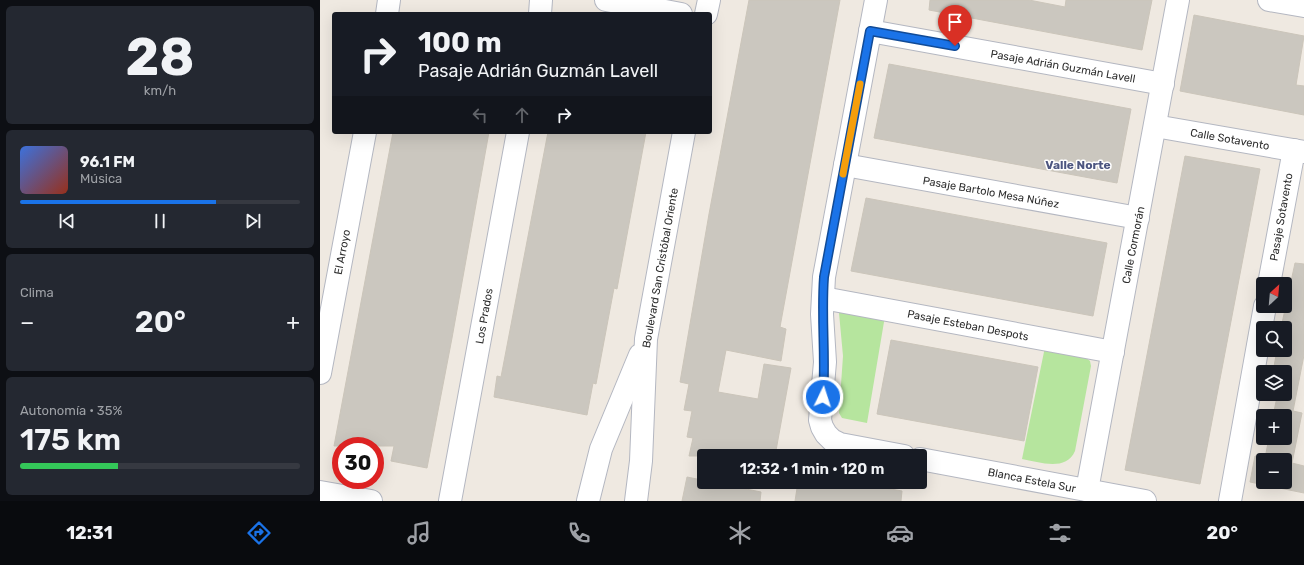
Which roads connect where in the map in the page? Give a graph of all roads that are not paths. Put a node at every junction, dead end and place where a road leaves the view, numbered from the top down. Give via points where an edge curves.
1 (389, 0) edge
2 (541, 0) edge
3 (606, 0) edge
4 (709, 0) edge
5 (876, 0) edge
6 (1178, 0) edge
7 (1269, 0) edge
8 (1304, 6) edge
9 (387, 12) edge
10 (540, 12) edge
11 (670, 12) edge
12 (706, 12) edge
13 (870, 31) junction
14 (1163, 84) junction
15 (1155, 126) junction
16 (365, 134) edge
17 (518, 134) edge
18 (684, 134) edge
19 (1299, 151) edge
20 (845, 165) junction
21 (1138, 218) junction
22 (1271, 277) edge
23 (823, 298) junction
24 (1264, 313) edge
25 (646, 339) junction
26 (1113, 352) junction
27 (320, 372) edge
28 (867, 449) edge
29 (927, 460) edge
30 (1087, 490) junction
31 (320, 492) edge
32 (371, 501) edge
33 (450, 501) edge
34 (588, 501) edge
35 (636, 501) edge
36 (1145, 501) edge
37 (1230, 501) edge

1 - 9 street
2 - 10 street
3 - 11 street
4 - 12 street
5 - 13 street
6 - 14 street, Calle Cormorán
7 - 8 street
13 - 14 street, Pasaje Adrián Guzmán Lavell
13 - 20 street
14 - 15 street, Calle Cormorán
15 - 19 street, Calle Sotavento
15 - 21 street, Calle Cormorán
16 - 27 street, El Arroyo
17 - 33 street, Los Prados
18 - 25 street, Boulevard San Cristóbal Oriente
19 - 22 street, Pasaje Sotavento
20 - 21 street, Pasaje Bartolo Mesa Núñez
20 - 23 street via 824,277
21 - 26 street, Calle Cormorán
23 - 26 street, Pasaje Esteban Despots
23 - 28 street via 825,362 820,420 826,434 840,444
24 - 37 street
25 - 34 street via 602,448
25 - 35 street, Boulevard San Cristóbal Oriente via 641,461
26 - 30 street, Calle Cormorán
29 - 30 street, Blanca Estela Sur
30 - 36 street, Blanca Estela Sur
31 - 32 street

